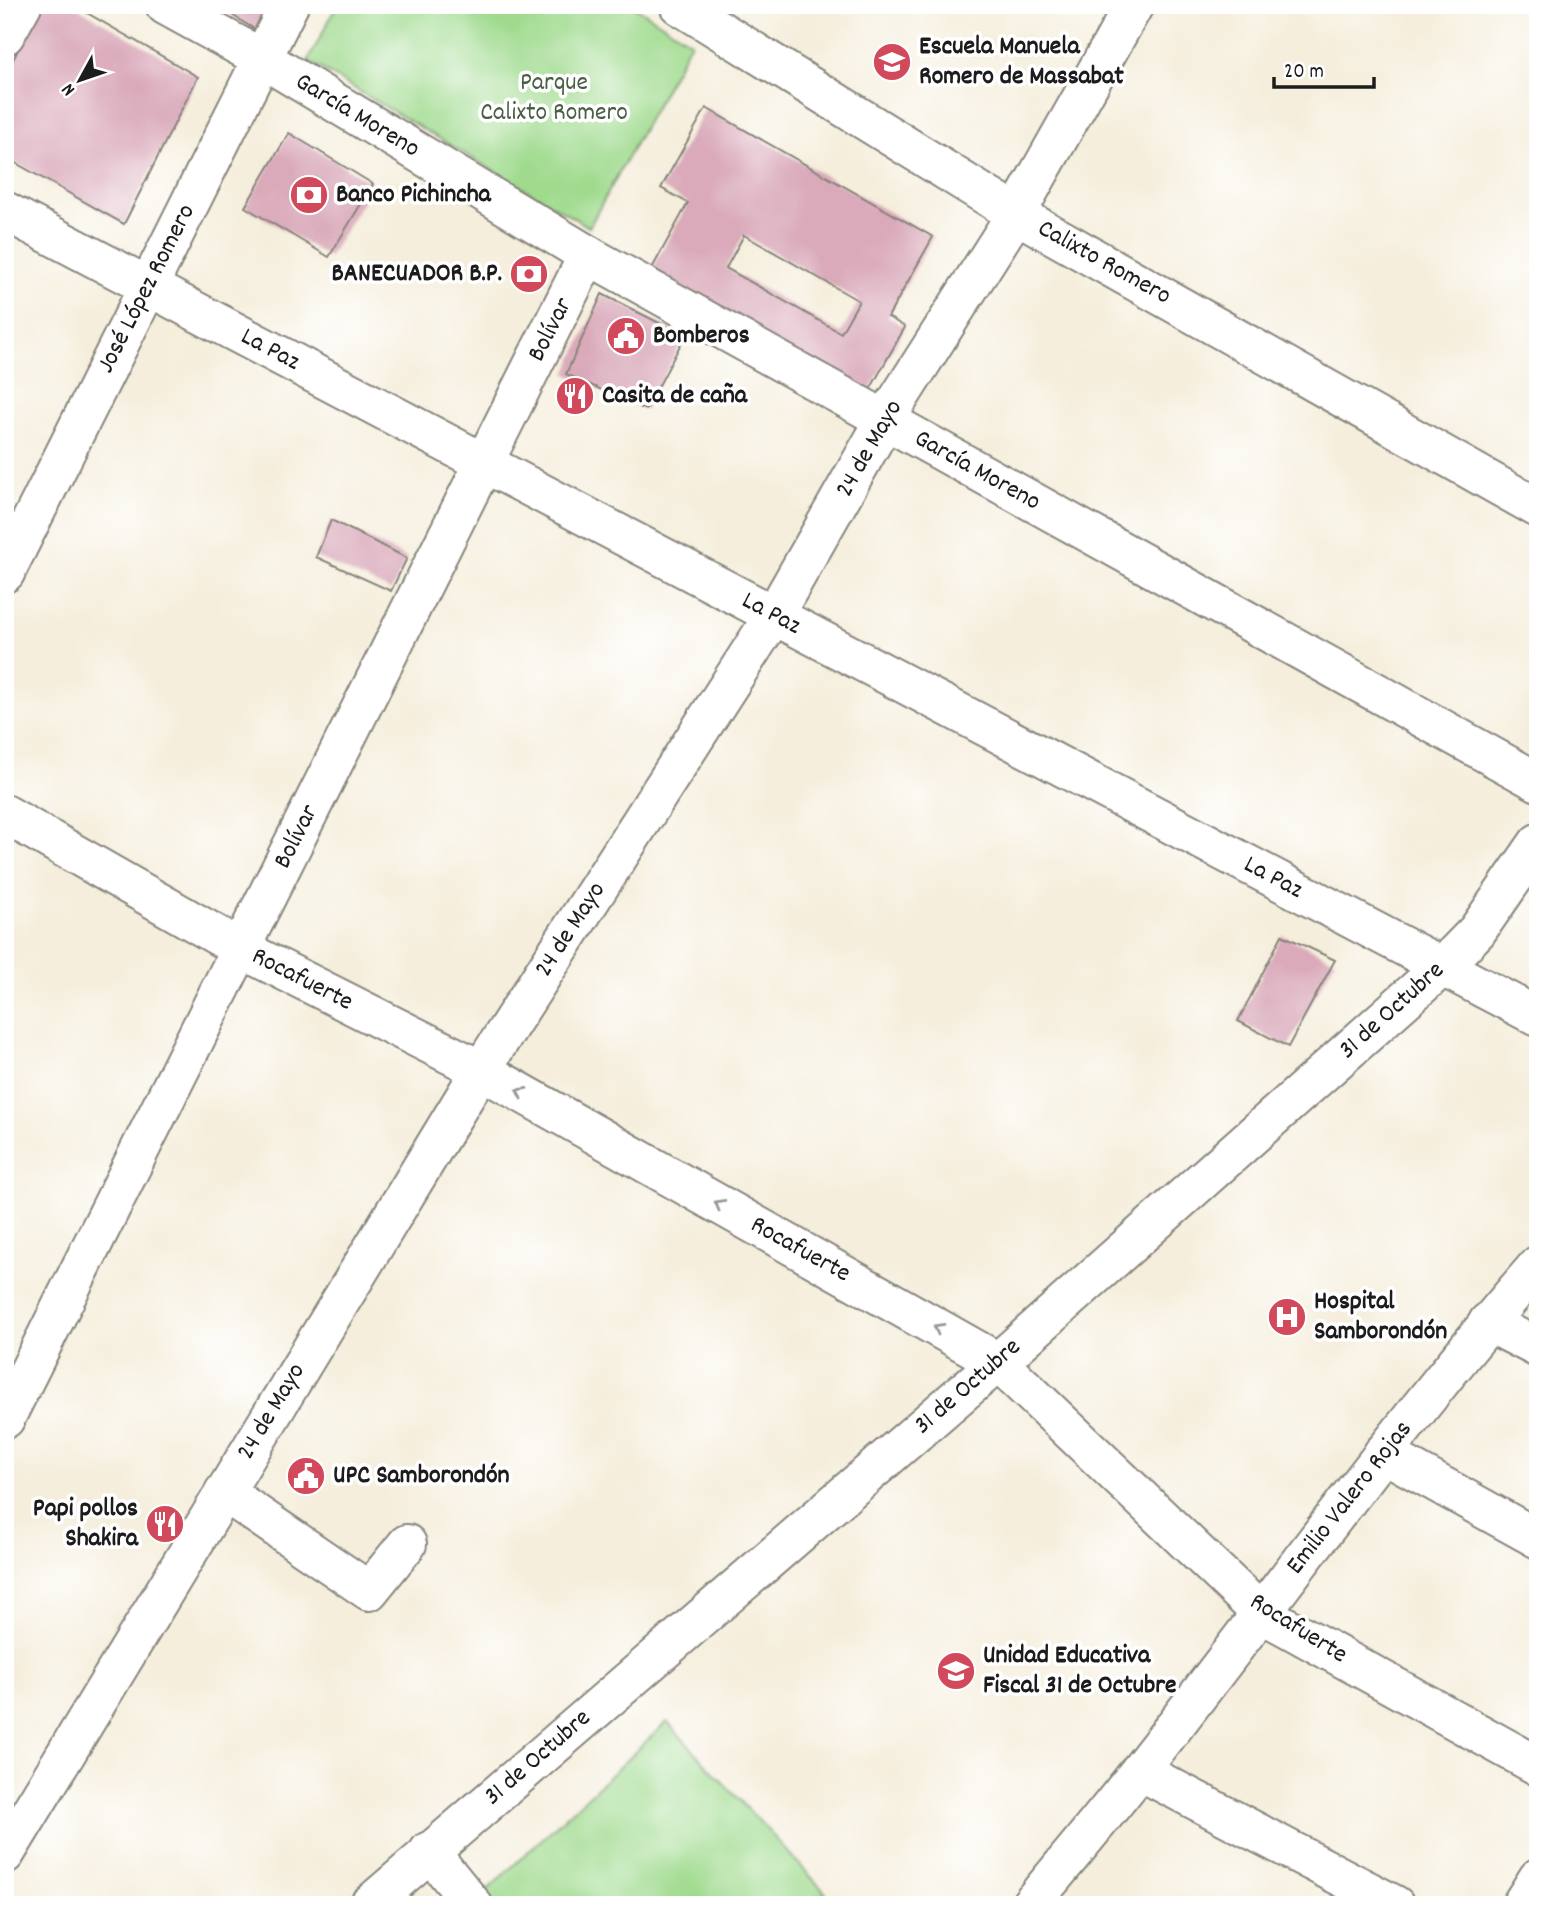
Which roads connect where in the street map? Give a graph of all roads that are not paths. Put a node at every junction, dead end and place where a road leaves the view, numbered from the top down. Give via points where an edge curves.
1 (22, 5) edge
2 (165, 5) edge
3 (289, 5) edge
4 (679, 5) edge
5 (1134, 5) edge
6 (729, 19) edge
7 (5, 35) edge
8 (262, 59) junction
9 (5, 211) edge
10 (1016, 214) junction
11 (588, 255) junction
12 (148, 286) junction
13 (885, 420) junction
14 (484, 463) junction
15 (1538, 508) edge
16 (5, 573) edge
17 (774, 615) junction
18 (1538, 782) edge
19 (5, 814) edge
20 (1538, 843) edge
21 (241, 949) junction
22 (1443, 967) junction
23 (1538, 1017) edge
24 (481, 1070) junction
25 (1538, 1265) edge
26 (1488, 1322) junction
27 (1538, 1348) edge
28 (998, 1362) junction
29 (14, 1380) edge
30 (5, 1419) edge
31 (1383, 1453) junction
32 (224, 1492) junction
33 (1538, 1539) edge
34 (407, 1544) dead end
35 (1261, 1613) junction
36 (1538, 1766) edge
37 (1140, 1771) junction
38 (429, 1851) junction
39 (5, 1854) edge
40 (1538, 1878) edge
41 (369, 1905) edge
42 (473, 1905) edge
43 (1030, 1905) edge
44 (1395, 1905) edge
45 (1521, 1905) edge

1 - 7 street
2 - 8 street, García Moreno
3 - 8 street, José López Romero
4 - 6 street, Calixto Romero
5 - 10 street, 24 de Mayo
6 - 10 street, Calixto Romero
8 - 11 street, García Moreno
8 - 12 street, José López Romero
9 - 12 street, La Paz
10 - 13 street, 24 de Mayo
10 - 15 street, Calixto Romero
11 - 13 street, García Moreno
11 - 14 street, Bolívar
12 - 14 street, La Paz
12 - 16 street, José López Romero
13 - 17 street, 24 de Mayo
13 - 18 street, García Moreno
14 - 17 street, La Paz
14 - 21 street, Bolívar
17 - 22 street, La Paz
17 - 24 street, 24 de Mayo
19 - 21 street, Rocafuerte
20 - 22 street, 31 de Octubre via 1477,930
21 - 24 street, Rocafuerte
21 - 29 street, Bolívar
22 - 23 street, La Paz
22 - 28 street, 31 de Octubre
28 -> 24 street, Rocafuerte
24 - 32 street, 24 de Mayo
25 - 26 street, Emilio Valero Rojas
26 - 27 street
26 - 31 street, Emilio Valero Rojas
28 - 35 street, Rocafuerte
28 - 38 street, 31 de Octubre
29 - 30 street, Bolívar
31 - 33 street
31 - 35 street, Emilio Valero Rojas
32 - 34 street via 369,1591
32 - 39 street, 24 de Mayo
35 - 36 street, Rocafuerte
35 - 37 street, Emilio Valero Rojas
37 - 43 street, Emilio Valero Rojas
37 - 44 street
38 - 41 street, 31 de Octubre
38 - 42 street
40 - 45 street

